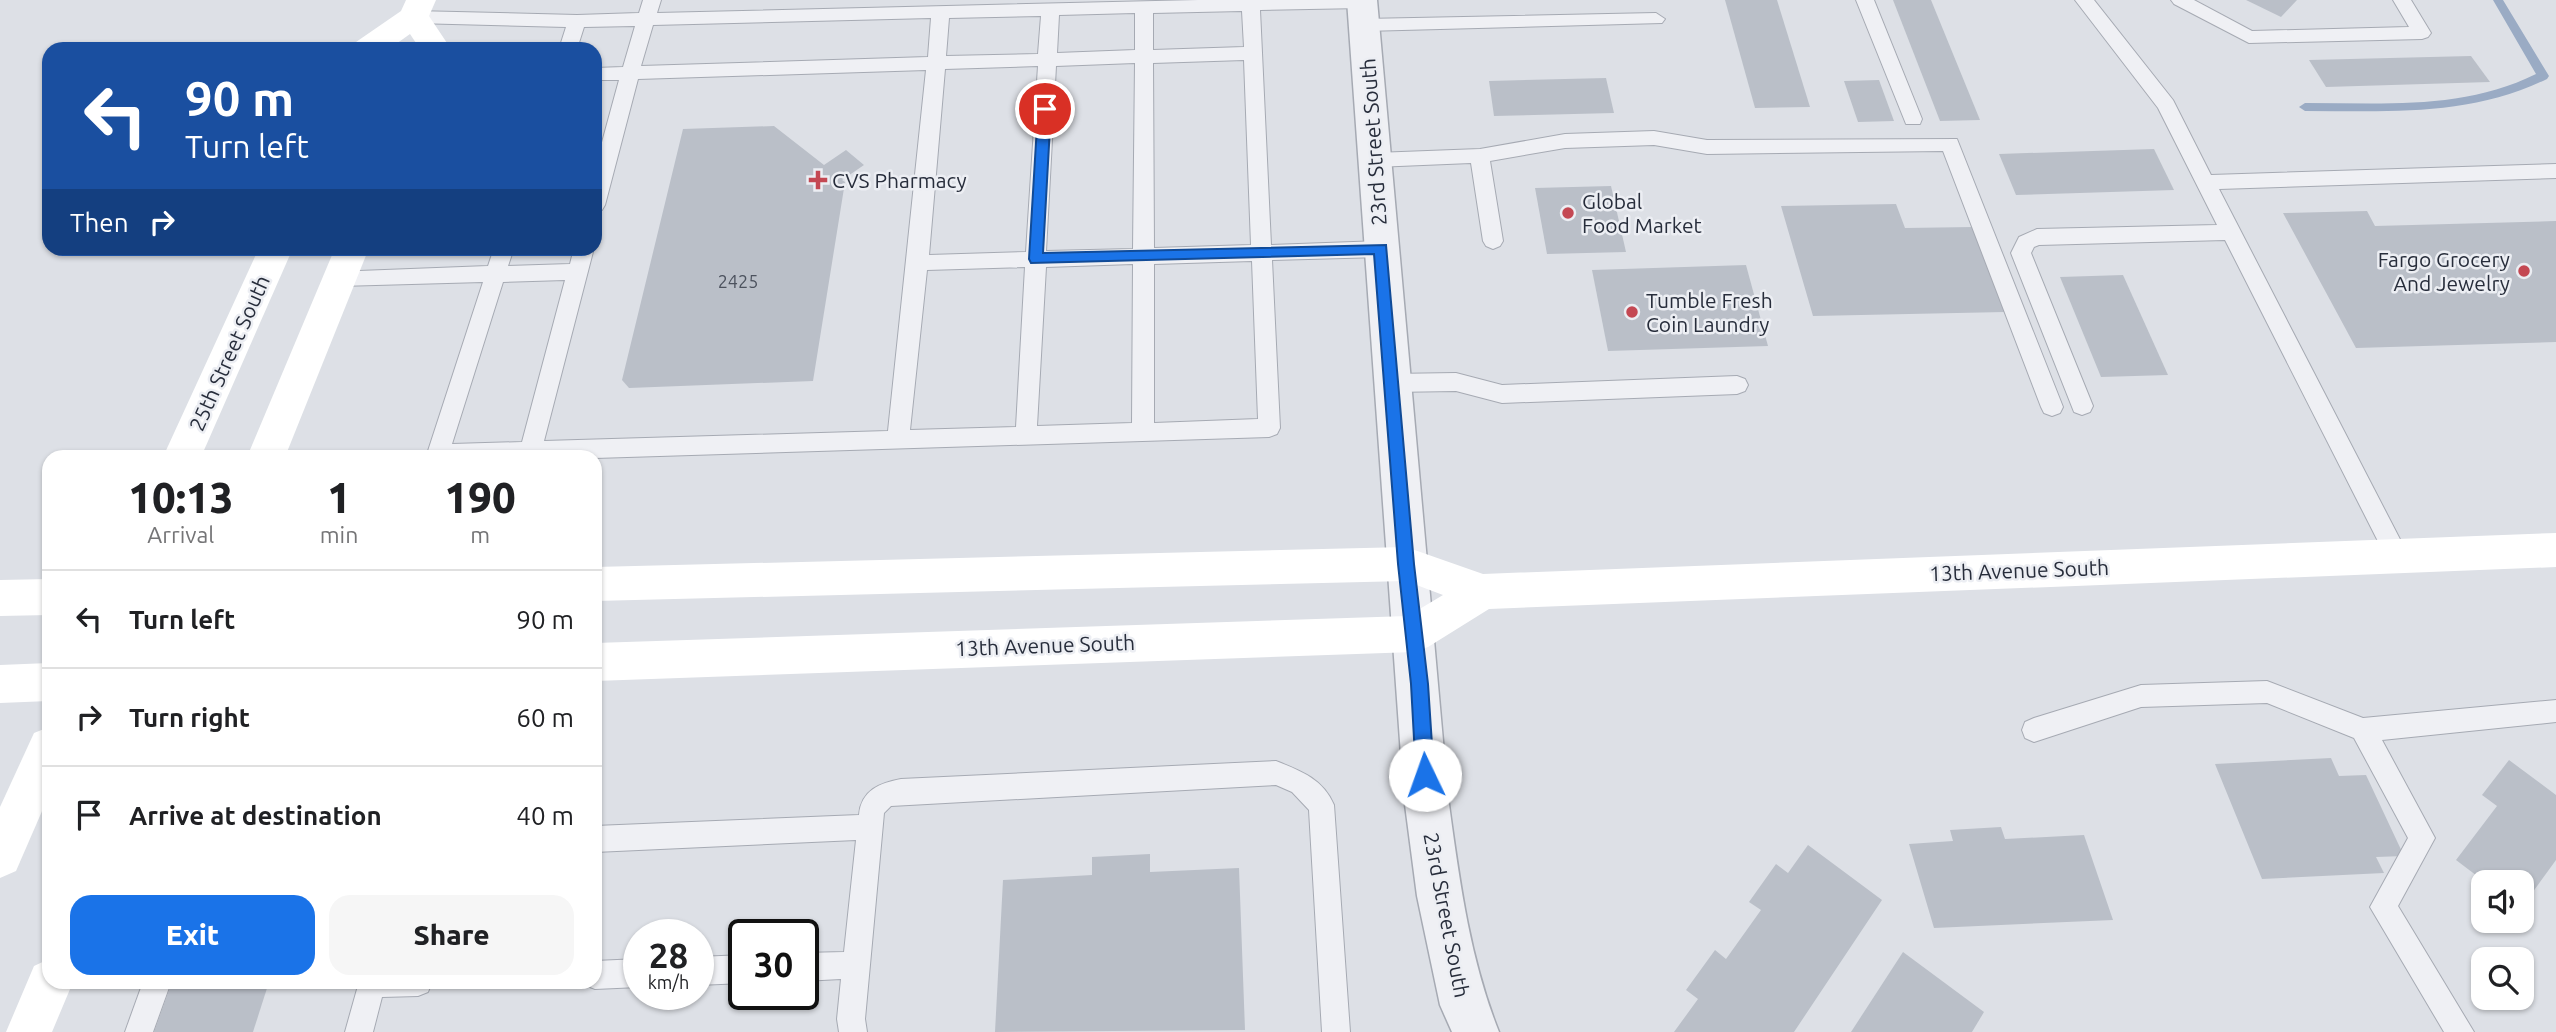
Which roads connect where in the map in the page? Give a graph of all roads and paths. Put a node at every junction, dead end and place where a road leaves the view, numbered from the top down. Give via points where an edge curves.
1 (554, 0) edge
2 (652, 0) edge
3 (1865, 0) edge
4 (2084, 0) edge
5 (2180, 0) edge
6 (2402, 0) edge
7 (1251, 4) junction
8 (1144, 7) junction
9 (417, 9) edge
10 (1050, 9) junction
11 (1363, 9) edge
12 (941, 12) junction
13 (548, 19) junction
14 (647, 19) junction
15 (1656, 19) dead end
16 (577, 21) junction
17 (376, 42) edge
18 (432, 42) edge
19 (570, 42) edge
20 (1253, 53) junction
21 (1144, 56) junction
22 (1048, 59) junction
23 (936, 63) junction
24 (630, 73) junction
25 (602, 74) edge
26 (1913, 120) dead end
27 (1480, 156) junction
28 (1374, 160) junction
29 (2556, 171) edge
30 (602, 179) edge
31 (2205, 182) junction
32 (2231, 232) junction
33 (1493, 241) dead end
34 (1381, 249) junction
35 (1261, 252) junction
36 (272, 256) edge
37 (502, 256) edge
38 (581, 256) edge
39 (1143, 256) junction
40 (1036, 259) junction
41 (918, 262) junction
42 (346, 263) edge
43 (577, 272) junction
44 (496, 274) junction
45 (1391, 383) junction
46 (1737, 385) dead end
47 (2082, 406) dead end
48 (2052, 407) dead end
49 (1143, 432) junction
50 (1026, 436) junction
51 (898, 440) junction
52 (185, 450) edge
53 (269, 450) edge
54 (439, 450) edge
55 (531, 450) edge
56 (591, 450) edge
57 (2556, 550) edge
58 (2396, 554) junction
59 (1406, 564) junction
60 (602, 584) edge
61 (1483, 592) junction
62 (42, 597) edge
63 (0, 598) edge
64 (1414, 634) junction
65 (602, 662) edge
66 (42, 682) edge
67 (0, 684) edge
68 (2556, 711) edge
69 (2034, 730) dead end
70 (2363, 730) junction
71 (42, 763) edge
72 (870, 827) junction
73 (602, 839) edge
74 (0, 856) edge
75 (857, 965) junction
76 (819, 966) edge
77 (623, 974) edge
78 (602, 975) edge
79 (47, 989) edge
80 (154, 989) edge
81 (371, 989) edge
82 (29, 1032) edge
83 (139, 1032) edge
84 (359, 1032) edge
85 (853, 1032) edge
86 (1336, 1032) edge
87 (1476, 1032) edge
88 (2460, 1032) edge

1 - 13 lane
2 - 14 lane
3 - 26 lane
4 - 31 lane via 2166,105
5 - 6 lane via 2249,37 2422,33
7 - 8 lane
7 - 11 lane
7 - 20 lane
8 - 10 lane
8 - 21 lane
9 - 13 lane
9 - 17 main road
9 - 18 main road
10 - 12 lane
10 - 22 lane
11 - 15 lane
11 - 28 street, 23rd Street South
12 - 14 lane
12 - 23 lane
13 - 16 lane
14 - 16 lane
14 - 24 lane
16 - 19 lane
20 - 21 lane
20 - 35 lane
21 - 22 lane
21 - 39 lane
22 - 23 lane
22 - 40 lane
23 - 24 lane
23 - 41 lane
24 - 25 lane
24 - 30 lane
27 - 28 lane
27 - 33 lane
27 - 48 lane via 1565,141 1654,138 1707,147 1950,144
28 - 34 street, 23rd Street South
29 - 31 lane
31 - 32 lane
32 - 47 lane via 2037,237 2026,242 2021,253
32 - 58 lane
34 - 35 lane
34 - 45 street, 23rd Street South
35 - 39 lane
35 - 49 lane via 1269,428
36 - 52 main road, 25th Street South
37 - 44 lane
38 - 43 lane
39 - 40 lane
39 - 49 lane
40 - 41 lane
40 - 50 lane
41 - 51 lane
42 - 44 lane
42 - 53 main road
43 - 44 lane
43 - 55 lane
44 - 54 lane
45 - 46 lane via 1456,382 1502,394
45 - 59 street, 23rd Street South
49 - 50 lane
50 - 51 lane
51 - 56 lane
57 - 58 main road, 13th Avenue South
58 - 61 main road, 13th Avenue South
59 - 60 main road, 13th Avenue South
59 - 61 main road, 13th Avenue South
59 - 64 street, 23rd Street South
61 - 64 main road, 13th Avenue South
62 - 63 main road
64 - 65 main road, 13th Avenue South
64 - 87 street, 23rd Street South via 1426,797 1439,896 1463,1005
66 - 67 main road
68 - 70 lane
69 - 70 lane via 2141,696 2267,692
70 - 88 lane via 2422,838 2383,907
71 - 74 main road
72 - 73 lane
72 - 75 lane
72 - 86 lane via 872,809 883,795 901,791 1276,774 1301,783 1321,805
75 - 76 lane
75 - 85 lane
77 - 78 lane
79 - 82 main road
80 - 83 lane
81 - 84 lane

